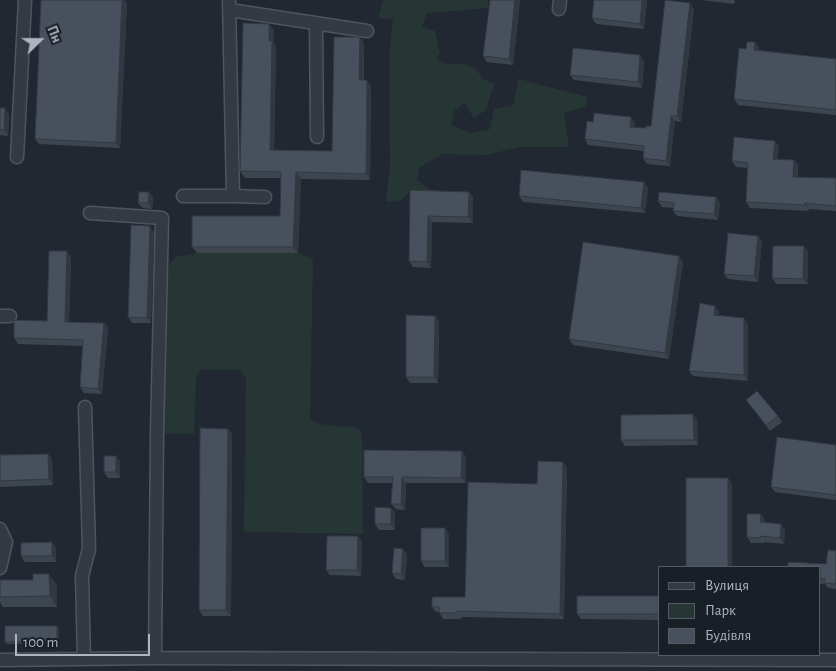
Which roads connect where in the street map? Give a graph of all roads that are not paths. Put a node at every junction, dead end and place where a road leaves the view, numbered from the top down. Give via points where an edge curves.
1 (25, 0) edge
2 (229, 5) edge
3 (316, 23) junction
4 (367, 31) dead end
5 (317, 137) dead end
6 (17, 157) dead end
7 (183, 196) dead end
8 (233, 196) junction
9 (265, 197) dead end
10 (90, 213) dead end
11 (84, 407) dead end
12 (0, 529) edge
13 (0, 568) edge
14 (155, 658) junction
15 (84, 659) junction
16 (0, 660) edge
17 (836, 660) edge
18 (139, 665) edge
19 (636, 666) edge
20 (711, 666) edge

1 - 6 street
2 - 3 street
2 - 8 street
3 - 4 street
3 - 5 street
7 - 8 street
8 - 9 street
10 - 14 street via 162,218
11 - 15 street via 88,549 82,576
12 - 13 street via 6,542
14 - 18 street
14 - 19 street
15 - 16 street
15 - 18 street
17 - 20 street
19 - 20 street

